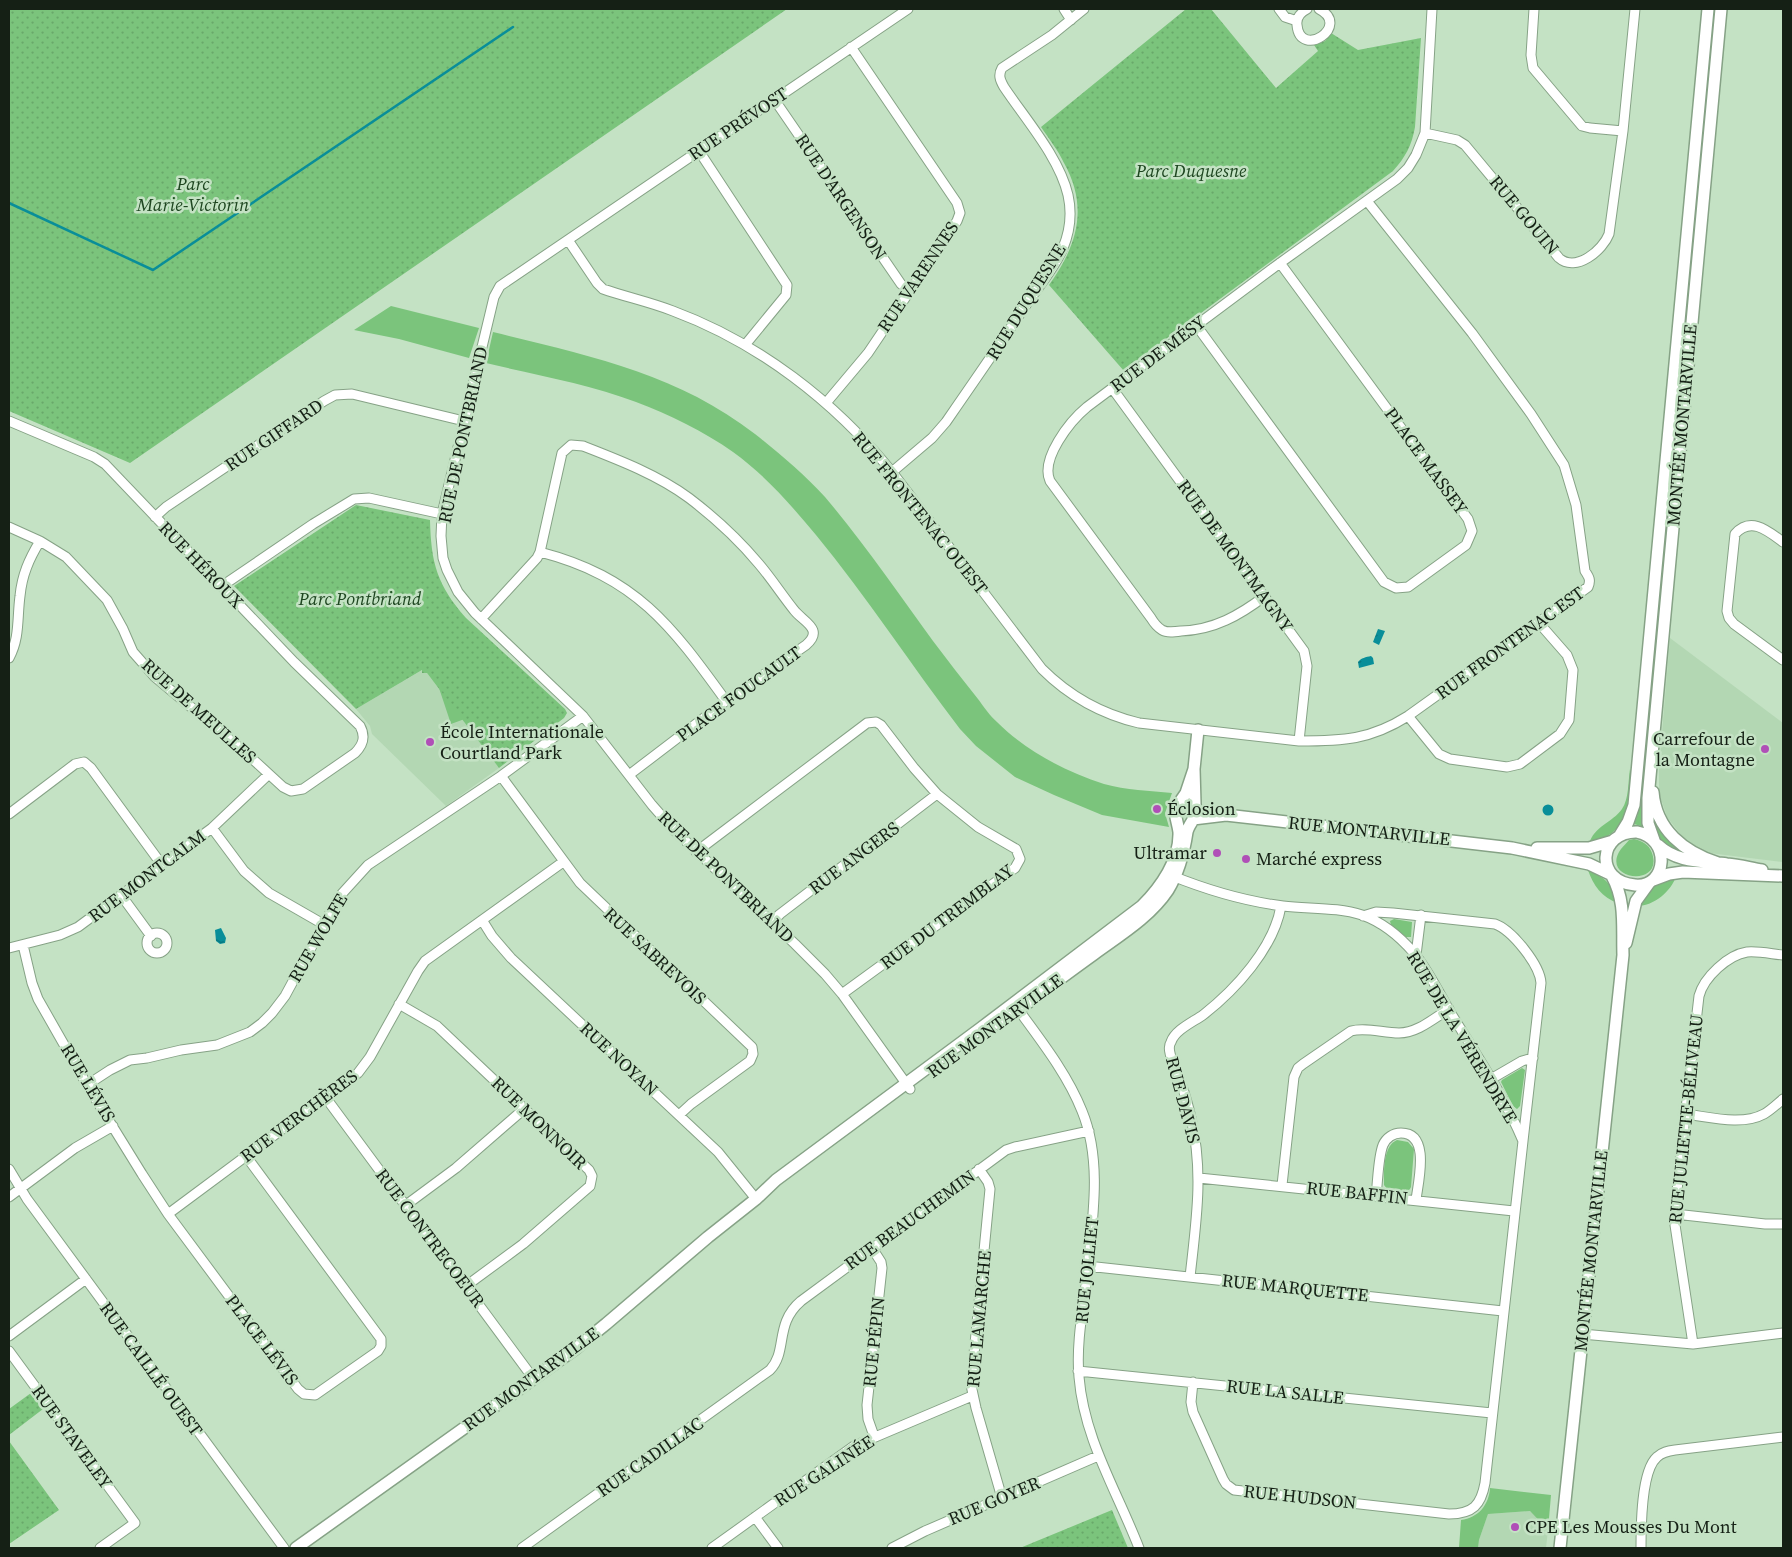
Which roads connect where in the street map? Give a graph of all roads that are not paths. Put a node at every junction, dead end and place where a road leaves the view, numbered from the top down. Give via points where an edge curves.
1 (908, 9) edge
2 (1064, 9) edge
3 (1084, 9) edge
4 (1279, 9) edge
5 (1307, 9) edge
6 (1319, 9) edge
7 (1432, 9) edge
8 (1534, 9) edge
9 (1634, 9) edge
10 (1708, 9) edge
11 (1721, 9) edge
12 (1071, 20) junction
13 (1297, 21) junction
14 (851, 47) junction
15 (774, 99) junction
16 (1623, 132) junction
17 (1425, 133) junction
18 (699, 151) junction
19 (1367, 201) junction
20 (568, 240) junction
21 (1280, 263) junction
22 (910, 291) junction
23 (1196, 325) junction
24 (745, 345) junction
25 (1112, 388) junction
26 (826, 403) junction
27 (9, 420) edge
28 (464, 421) junction
29 (892, 472) junction
30 (442, 514) junction
31 (155, 517) junction
32 (9, 527) edge
33 (40, 541) junction
34 (1783, 542) edge
35 (540, 552) junction
36 (222, 586) junction
37 (1265, 596) junction
38 (481, 619) junction
39 (1539, 623) junction
40 (9, 658) edge
41 (1783, 660) edge
42 (726, 701) junction
43 (583, 716) junction
44 (1408, 716) junction
45 (1198, 730) junction
46 (1299, 741) junction
47 (363, 743) joint
48 (1652, 760) junction
49 (1194, 769) junction
50 (269, 774) junction
51 (629, 775) junction
52 (501, 776) junction
53 (937, 794) junction
54 (1182, 801) junction
55 (1195, 804) junction
56 (1175, 813) junction
57 (9, 814) edge
58 (1226, 815) junction
59 (1193, 819) junction
60 (212, 828) junction
61 (1617, 838) junction
62 (1656, 842) junction
63 (1512, 848) junction
64 (696, 852) junction
65 (563, 862) junction
66 (1718, 862) junction
67 (162, 865) junction
68 (1171, 875) junction
69 (1611, 875) junction
70 (1783, 875) edge
71 (1651, 881) junction
72 (121, 895) junction
73 (1281, 906) junction
74 (1421, 915) junction
75 (1363, 916) junction
76 (482, 920) junction
77 (772, 922) junction
78 (323, 924) junction
79 (151, 936) dead end
80 (23, 945) junction
81 (9, 948) edge
82 (1416, 955) junction
83 (1623, 955) junction
84 (1783, 955) edge
85 (842, 994) junction
86 (399, 1004) junction
87 (1016, 1006) junction
88 (1449, 1009) junction
89 (1533, 1058) junction
90 (1491, 1079) junction
91 (88, 1085) junction
92 (908, 1086) junction
93 (326, 1098) junction
94 (1783, 1099) edge
95 (524, 1109) junction
96 (1685, 1114) junction
97 (679, 1115) junction
98 (113, 1126) junction
99 (1089, 1131) junction
100 (1523, 1141) junction
101 (246, 1156) junction
102 (9, 1169) edge
103 (979, 1169) junction
104 (1199, 1178) junction
105 (1282, 1185) junction
106 (20, 1188) junction
107 (1376, 1196) junction
108 (9, 1197) edge
109 (756, 1199) junction
110 (1416, 1200) junction
111 (406, 1205) junction
112 (1514, 1211) junction
113 (168, 1214) junction
114 (1675, 1214) junction
115 (1783, 1224) edge
116 (872, 1248) junction
117 (1087, 1266) junction
118 (1190, 1277) junction
119 (86, 1279) junction
120 (466, 1286) junction
121 (1503, 1311) junction
122 (1783, 1333) edge
123 (1582, 1334) junction
124 (9, 1336) edge
125 (1692, 1344) junction
126 (9, 1351) edge
127 (776, 1362) joint
128 (1078, 1371) junction
129 (534, 1378) junction
130 (1193, 1382) junction
131 (972, 1396) junction
132 (1492, 1413) junction
133 (874, 1436) junction
134 (1783, 1437) edge
135 (1098, 1456) junction
136 (1002, 1498) junction
137 (1480, 1500) joint
138 (755, 1517) junction
139 (100, 1548) edge
140 (284, 1548) edge
141 (296, 1548) edge
142 (522, 1548) edge
143 (712, 1548) edge
144 (778, 1548) edge
145 (892, 1548) edge
146 (1138, 1548) edge
147 (1560, 1548) edge
148 (1641, 1548) edge

1 - 14 street, RUE PRÉVOST
2 - 12 street
3 - 12 street, RUE DUQUESNE
4 - 13 street via 1285,17
5 - 13 street
6 - 13 street via 1329,20 1328,31 1321,38 1306,39 1298,31
7 - 17 street, RUE DE MÉSY
8 - 16 street via 1530,58 1534,71 1582,126
9 - 16 street, RUE GOUIN
10 - 61 street, MONTÉE MONTARVILLE via 1635,797 1630,818
11 - 48 street, MONTÉE MONTARVILLE
12 - 29 street, RUE DUQUESNE via 999,73 1004,87 1052,157 1064,184 1070,216 1064,246 946,422
14 - 15 street, RUE PRÉVOST
14 - 22 street, RUE VARENNES via 959,208 957,222
15 - 18 street, RUE PRÉVOST
15 - 22 street, RUE D'ARGENSON via 900,284
16 - 17 street, RUE GOUIN via 1608,237 1578,264 1566,263 1559,258 1465,144
17 - 19 street, RUE DE MÉSY via 1408,168
18 - 20 street, RUE PRÉVOST
18 - 24 street via 787,285 786,295
19 - 21 street, RUE DE MÉSY
19 - 39 street, RUE FRONTENAC EST via 1472,333 1532,414 1564,465 1576,505 1585,571 1590,583 1588,588
20 - 24 street, RUE FRONTENAC OUEST via 603,289 674,311
20 - 28 street, RUE DE PONTBRIAND via 504,282 496,291
21 - 23 street, RUE DE MÉSY
21 - 23 street, PLACE MASSEY via 1468,519 1472,531 1466,545 1408,587 1396,588 1384,582
22 - 26 street, RUE VARENNES via 864,358
23 - 25 street, RUE DE MÉSY
24 - 26 street, RUE FRONTENAC OUEST via 785,370
25 - 37 street, RUE DE MONTMAGNY
25 - 37 street, RUE DE MÉSY via 1081,412 1064,433 1049,462 1050,481 1162,630 1188,631 1222,623
26 - 29 street, RUE FRONTENAC OUEST
27 - 31 street, RUE HÉROUX via 102,462
28 - 30 street, RUE DE PONTBRIAND
28 - 31 street, RUE GIFFARD via 352,394 335,396 284,427
29 - 45 street, RUE FRONTENAC OUEST via 1055,682 1100,711 1116,717
30 - 36 street via 369,498 354,499
30 - 38 street, RUE DE PONTBRIAND via 441,536 446,570 458,592
31 - 36 street, RUE HÉROUX
32 - 33 street, RUE DE MEULLES
33 - 40 street via 25,568 17,637
33 - 50 street, RUE DE MEULLES via 66,557 107,600 133,652 154,677
34 - 41 street via 1758,527 1740,528 1735,534 1727,611 1734,624
35 - 38 street, PLACE FOUCAULT via 533,564
35 - 42 street via 597,572 635,595 679,638
35 - 42 street, PLACE FOUCAULT via 560,457 571,445 583,446 616,459 689,498 754,558 798,616 809,622 813,629 810,642
36 - 47 street, RUE HÉROUX via 360,726
37 - 46 street, RUE DE MONTMAGNY via 1306,658
38 - 43 street, RUE DE PONTBRIAND
39 - 44 street, RUE FRONTENAC EST
39 - 44 street via 1567,655 1573,670 1569,720 1560,734 1520,764 1507,767 1450,759 1439,754
42 - 51 street, PLACE FOUCAULT
43 - 51 street, RUE DE PONTBRIAND
43 - 52 street, RUE WOLFE
44 - 46 street, RUE FRONTENAC EST via 1389,728 1361,737
45 - 46 street, RUE FRONTENAC EST
45 - 49 street, RUE MONTARVILLE
47 - 50 street, RUE DE MEULLES via 355,753 300,790 286,789
48 - 62 street, MONTÉE MONTARVILLE via 1647,816
48 - 66 street via 1655,807 1668,832 1684,848
49 - 54 street, RUE MONTARVILLE
49 - 55 street, RUE MONTARVILLE
50 - 60 street, RUE MONTCALM
51 - 64 street, RUE DE PONTBRIAND via 662,818
52 - 65 street, RUE SABREVOIS
52 - 78 street, RUE WOLFE via 368,865 338,898
53 - 64 street, RUE DU TREMBLAY via 881,725 870,722
53 - 77 street, RUE ANGERS
53 - 85 street, RUE DU TREMBLAY via 978,827 1014,847 1019,853 1018,864
54 - 55 street, RUE MONTARVILLE via 1189,800
54 - 56 street, RUE MONTARVILLE via 1176,806
55 - 58 street, RUE MONTARVILLE
55 - 59 street, RUE MONTARVILLE via 1197,813
56 - 59 street, RUE MONTARVILLE via 1183,822
56 - 68 street, RUE MONTARVILLE via 1178,838
57 - 67 street via 76,764 84,762
58 - 59 street, RUE MONTARVILLE
58 - 63 street, RUE MONTARVILLE
59 - 68 street, RUE MONTARVILLE
60 - 67 street, RUE MONTCALM
60 - 78 street via 244,871 269,894
61 - 62 street via 1637,832
61 - 63 street, RUE MONTARVILLE via 1586,848
61 - 69 street via 1606,858
62 - 66 street via 1679,858
62 - 71 street via 1662,860
63 - 69 street, RUE MONTARVILLE via 1584,862
64 - 77 street, RUE DE PONTBRIAND
65 - 76 street, RUE VERCHÈRES
65 - 97 street, RUE SABREVOIS via 593,896 752,1047 750,1061
66 - 70 street
67 - 72 street, RUE MONTCALM
68 - 73 street, RUE DE LA VÉRENDRYE via 1225,895
68 - 87 street, RUE MONTARVILLE via 1164,895 1146,915
69 - 71 street via 1635,885
69 - 83 street, MONTÉE MONTARVILLE via 1622,902
70 - 71 street via 1683,872
71 - 83 street, MONTÉE MONTARVILLE via 1636,901
72 - 79 street
72 - 80 street, RUE MONTCALM via 74,930
73 - 75 street, RUE DE LA VÉRENDRYE
73 - 104 street, RUE DAVIS via 1274,929 1246,973 1213,1006 1176,1035 1170,1045 1193,1125
74 - 75 street via 1376,912
74 - 82 street
74 - 89 street via 1499,925 1509,932 1535,964 1541,983
75 - 82 street, RUE DE LA VÉRENDRYE via 1391,932
76 - 86 street, RUE VERCHÈRES via 425,961
76 - 97 street, RUE NOYAN via 511,958
77 - 85 street, RUE DE PONTBRIAND
78 - 91 street, RUE WOLFE via 284,996 272,1013 250,1032 217,1045 130,1060
80 - 81 street, RUE MONTCALM
80 - 91 street, RUE LÉVIS via 36,994
82 - 88 street, RUE DE LA VÉRENDRYE
83 - 123 street, MONTÉE MONTARVILLE
84 - 96 street, RUE JULIETTE-BÉLIVEAU via 1756,952 1738,955 1704,985 1698,1000
85 - 92 street, RUE DE PONTBRIAND
86 - 93 street, RUE VERCHÈRES via 364,1066
86 - 95 street, RUE MONNOIR via 437,1026
87 - 92 street, RUE MONTARVILLE
87 - 99 street, RUE JOLLIET via 1070,1085
88 - 90 street, RUE DE LA VÉRENDRYE
88 - 105 street via 1408,1032 1350,1031 1298,1068 1294,1077
89 - 90 street
89 - 100 street
90 - 100 street, RUE DE LA VÉRENDRYE
91 - 98 street, RUE LÉVIS
92 - 109 street, RUE MONTARVILLE
93 - 101 street, RUE VERCHÈRES
93 - 111 street, RUE CONTRECOEUR
94 - 96 street via 1766,1113 1749,1119
95 - 111 street via 463,1163
95 - 120 street, RUE MONNOIR via 589,1170 591,1184 523,1244
96 - 114 street, RUE JULIETTE-BÉLIVEAU
97 - 109 street, RUE NOYAN via 722,1156
98 - 106 street via 75,1148
98 - 113 street, RUE LÉVIS
99 - 103 street, RUE BEAUCHEMIN via 1012,1148
99 - 117 street, RUE JOLLIET via 1094,1190
100 - 112 street, RUE DE LA VÉRENDRYE
101 - 113 street, RUE VERCHÈRES
101 - 113 street, PLACE LÉVIS via 379,1334 381,1344 374,1354 318,1394 302,1393
102 - 106 street, RUE CAILLÉ OUEST
103 - 116 street, RUE BEAUCHEMIN
103 - 131 street, RUE LAMARCHE via 989,1184 990,1194
104 - 105 street, RUE BAFFIN
104 - 118 street, RUE DAVIS
105 - 107 street, RUE BAFFIN
106 - 108 street
106 - 119 street, RUE CAILLÉ OUEST
107 - 110 street, RUE BAFFIN
107 - 110 street via 1383,1145 1391,1136 1403,1133 1414,1138 1420,1149
109 - 129 street, RUE MONTARVILLE via 598,1331
110 - 112 street, RUE BAFFIN
111 - 120 street, RUE CONTRECOEUR
112 - 121 street, RUE DE LA VÉRENDRYE
114 - 115 street
114 - 125 street, RUE JULIETTE-BÉLIVEAU via 1675,1236
116 - 127 street, RUE BEAUCHEMIN via 795,1305 784,1326
116 - 133 street, RUE PÉPIN via 882,1268 867,1406
117 - 118 street, RUE MARQUETTE
117 - 128 street, RUE JOLLIET
118 - 121 street, RUE MARQUETTE
119 - 124 street
119 - 140 street, RUE CAILLÉ OUEST
120 - 129 street, RUE CONTRECOEUR
121 - 132 street, RUE DE LA VÉRENDRYE
122 - 125 street
123 - 125 street
123 - 147 street, MONTÉE MONTARVILLE
126 - 139 street, RUE STAVELEY via 135,1523
127 - 142 street, RUE CADILLAC via 758,1380
128 - 130 street, RUE LA SALLE
128 - 135 street, RUE JOLLIET via 1084,1412
129 - 141 street, RUE MONTARVILLE
130 - 132 street, RUE LA SALLE
130 - 137 street, RUE HUDSON via 1192,1409 1223,1479 1234,1490 1449,1514 1469,1511
131 - 133 street, RUE GALINÉE
131 - 136 street, RUE LAMARCHE
132 - 137 street, RUE DE LA VÉRENDRYE via 1485,1483
133 - 138 street, RUE GALINÉE via 854,1446
134 - 148 street via 1675,1450 1659,1456 1650,1466 1646,1480
135 - 136 street, RUE GOYER
135 - 146 street, RUE JOLLIET
136 - 145 street, RUE GOYER
138 - 143 street, RUE GALINÉE
138 - 144 street

